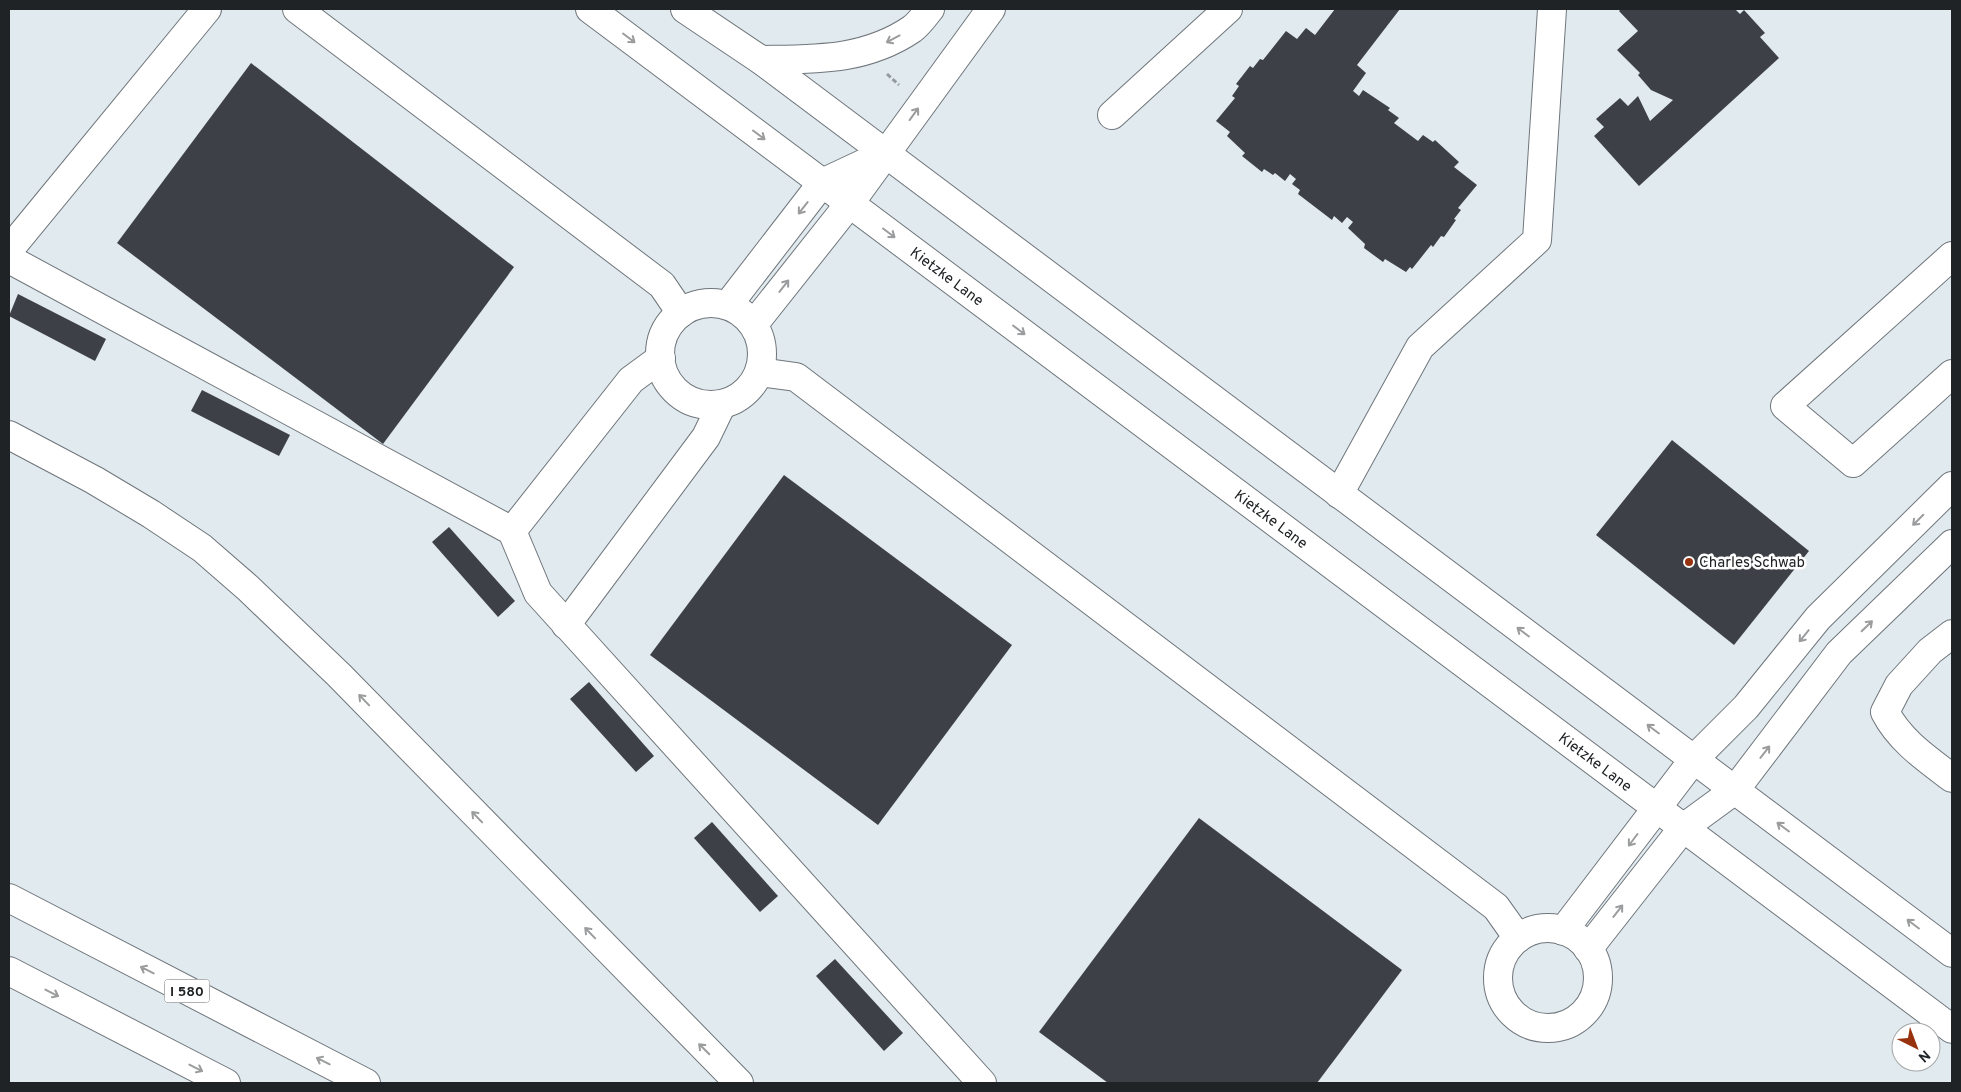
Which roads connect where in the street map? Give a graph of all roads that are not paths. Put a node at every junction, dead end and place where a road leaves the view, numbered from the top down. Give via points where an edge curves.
1 (207, 9) edge
2 (297, 9) edge
3 (590, 9) edge
4 (685, 9) edge
5 (930, 9) edge
6 (991, 9) edge
7 (1228, 9) edge
8 (1552, 9) edge
9 (761, 60) junction
10 (1112, 116) dead end
11 (886, 154) junction
12 (822, 183) junction
13 (850, 203) junction
14 (9, 250) edge
15 (1952, 256) edge
16 (9, 259) edge
17 (728, 305) junction
18 (681, 313) junction
19 (754, 324) junction
20 (660, 358) junction
21 (759, 372) junction
22 (1952, 374) edge
23 (722, 404) junction
24 (9, 435) edge
25 (1952, 486) edge
26 (1340, 494) junction
27 (512, 532) junction
28 (1952, 544) edge
29 (566, 625) junction
30 (1952, 634) edge
31 (1694, 759) junction
32 (1952, 778) edge
33 (1735, 790) junction
34 (1657, 808) junction
35 (1683, 828) junction
36 (9, 898) edge
37 (1562, 931) junction
38 (1518, 938) junction
39 (1588, 949) junction
40 (1952, 953) edge
41 (9, 971) edge
42 (1952, 1029) edge
43 (226, 1083) edge
44 (366, 1083) edge
45 (739, 1083) edge
46 (982, 1083) edge

1 - 14 main road
2 - 18 main road via 662,285
3 -> 12 main road, Kietzke Lane
4 - 9 main road
5 -> 9 main road via 914,28 874,49 831,59
11 -> 6 main road
7 - 10 main road
8 - 26 main road via 1537,240 1420,347
9 - 11 main road
11 - 12 main road
11 - 13 main road
11 - 26 main road
12 - 13 main road, Kietzke Lane
12 -> 17 main road
19 -> 13 main road
13 -> 34 main road, Kietzke Lane
15 - 22 main road via 1785,406 1853,463
16 - 27 main road
17 - 18 main road via 695,305
17 - 19 main road
18 - 20 main road via 669,324 662,340
19 - 21 main road via 761,339
20 - 23 main road via 674,388 688,399
20 - 27 main road via 631,380
21 - 23 main road via 751,386 738,398
21 - 38 main road via 796,377 1496,907
23 - 29 main road via 706,437
45 -> 24 main road via 339,675 248,588 202,548 151,514
25 -> 31 main road via 1818,618 1746,708
31 -> 26 main road
27 - 29 main road via 538,593
33 -> 28 main road via 1840,653
29 - 46 main road
30 - 32 main road via 1930,651 1899,685 1885,712 1894,728
31 - 33 main road
31 - 34 main road
33 - 35 main road
40 -> 33 main road
34 - 35 main road, Kietzke Lane
34 -> 37 main road
39 -> 35 main road
35 - 42 main road, Kietzke Lane
44 -> 36 main road, I 580
37 - 38 main road via 1547,928
37 - 39 main road via 1577,938
38 - 39 main road via 1506,950 1499,966 1498,983 1502,999 1512,1014 1542,1028 1559,1027 1575,1020 1588,1008 1598,978
41 -> 43 main road

